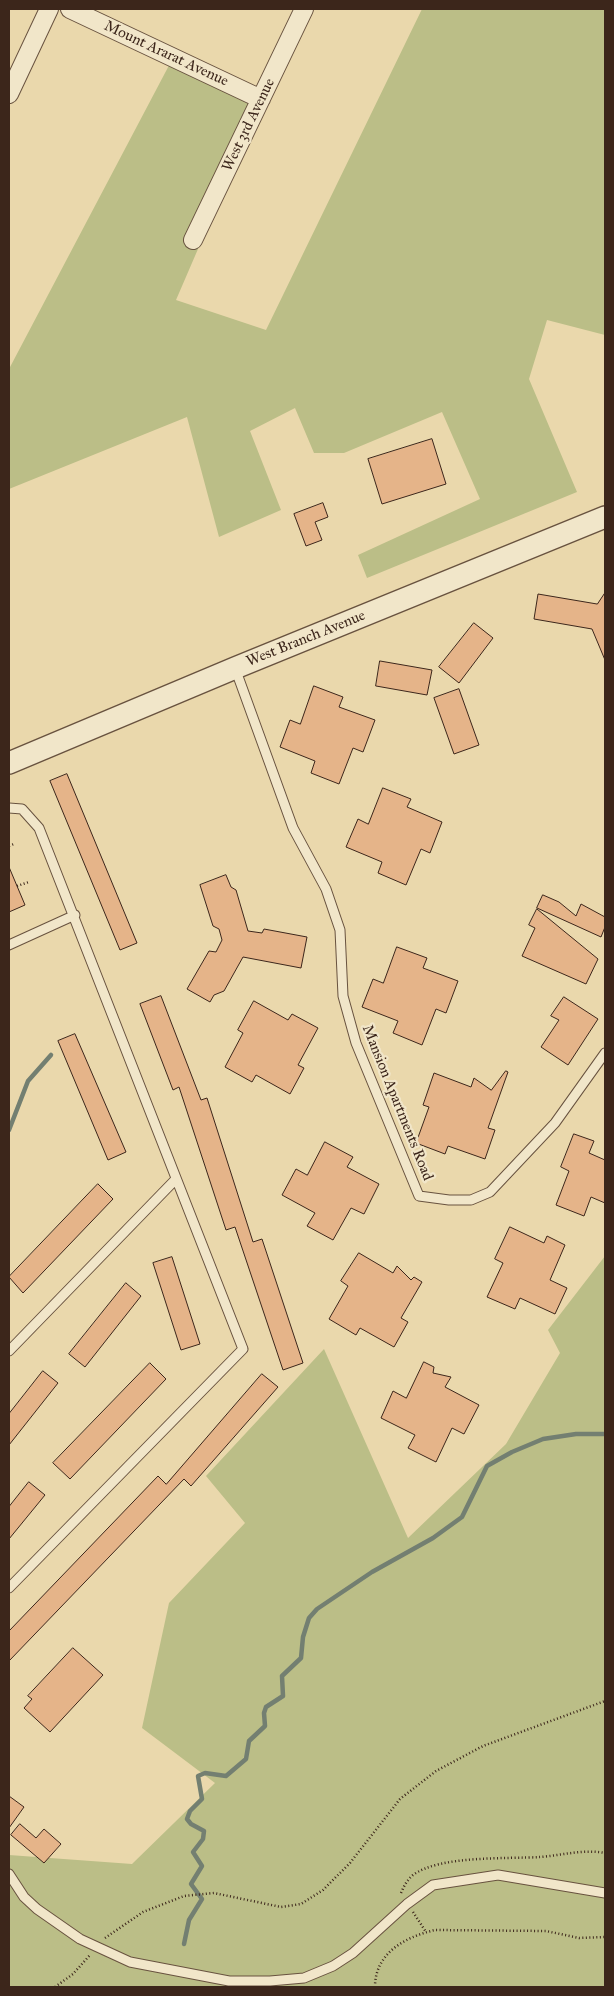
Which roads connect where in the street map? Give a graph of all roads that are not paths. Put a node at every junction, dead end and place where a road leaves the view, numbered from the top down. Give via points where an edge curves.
1 (49, 9) edge
2 (70, 9) edge
3 (304, 9) edge
4 (9, 94) edge
5 (261, 99) junction
6 (193, 240) dead end
7 (605, 517) edge
8 (235, 668) junction
9 (9, 763) edge
10 (9, 808) edge
11 (75, 916) junction
12 (9, 946) edge
13 (605, 1053) edge
14 (176, 1179) junction
15 (9, 1351) edge
16 (9, 1588) edge
17 (9, 1874) edge
18 (605, 1893) edge

1 - 4 street
2 - 5 street, Mount Ararat Avenue
3 - 5 street, West 3rd Avenue
5 - 6 street, West 3rd Avenue
7 - 8 street, West Branch Avenue
8 - 9 street, West Branch Avenue
8 - 13 lane, Mansion Apartments Road via 293,828 326,889 340,930 344,996 356,1043 419,1196 471,1200 490,1192 556,1123
10 - 11 lane via 22,809 39,828
11 - 12 lane
11 - 14 lane
14 - 15 lane
14 - 16 lane via 243,1349
17 - 18 lane via 36,1909 80,1939 130,1962 229,1981 304,1978 333,1966 433,1885 498,1876

